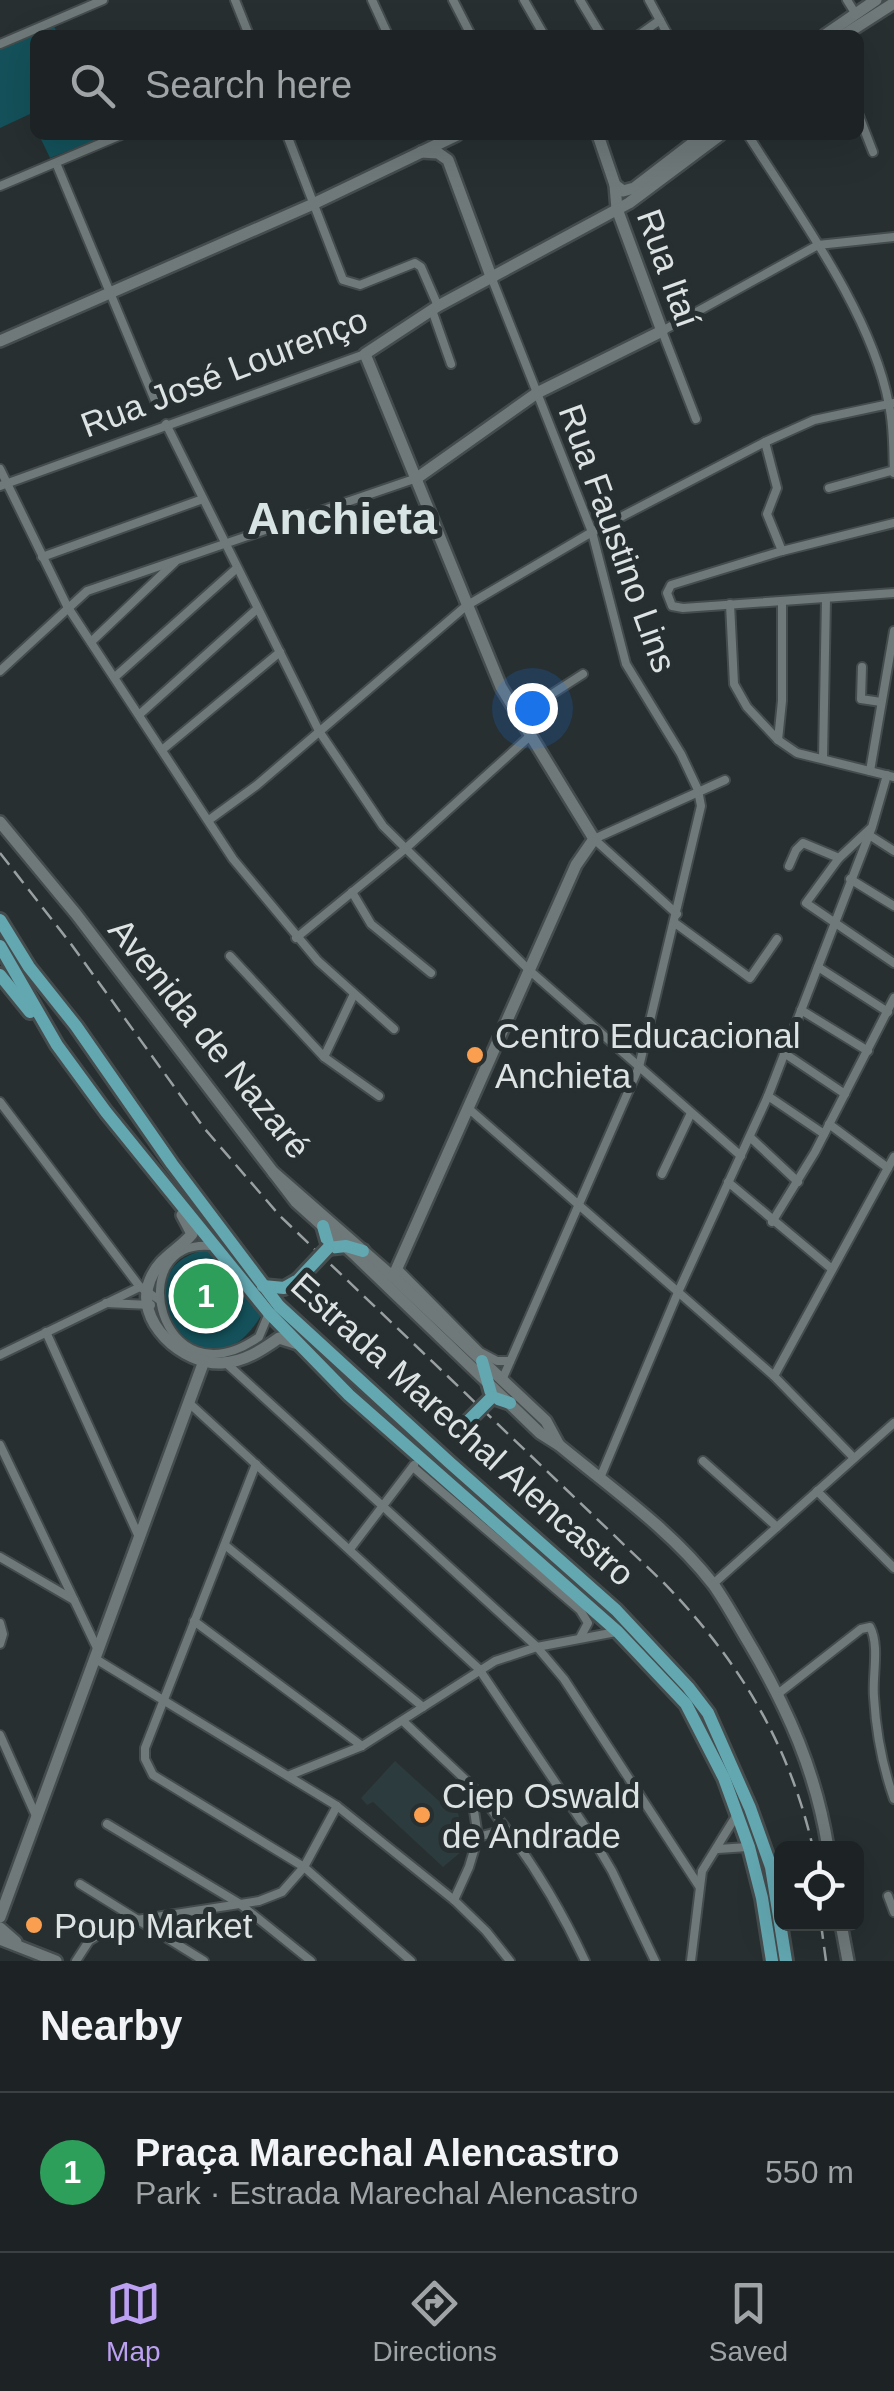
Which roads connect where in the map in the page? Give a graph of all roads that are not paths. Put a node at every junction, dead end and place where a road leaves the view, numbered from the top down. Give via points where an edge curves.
1 (102, 0) edge
2 (235, 0) edge
3 (372, 0) edge
4 (453, 0) edge
5 (524, 0) edge
6 (580, 0) edge
7 (662, 0) edge
8 (847, 0) edge
9 (876, 0) edge
10 (894, 3) edge
11 (651, 4) edge
12 (855, 13) junction
13 (660, 20) junction
14 (32, 30) edge
15 (248, 30) edge
16 (386, 30) edge
17 (468, 30) edge
18 (541, 30) edge
19 (598, 30) edge
20 (646, 30) edge
21 (665, 30) edge
22 (832, 30) edge
23 (852, 30) edge
24 (30, 31) edge
25 (0, 44) edge
26 (864, 129) edge
27 (109, 140) edge
28 (288, 140) edge
29 (436, 140) edge
30 (458, 140) edge
31 (600, 140) edge
32 (696, 140) edge
33 (714, 140) edge
34 (751, 140) edge
35 (421, 152) junction
36 (873, 152) dead end
37 (448, 160) junction
38 (56, 162) junction
39 (615, 185) junction
40 (0, 186) edge
41 (312, 205) junction
42 (617, 209) junction
43 (894, 237) edge
44 (818, 245) junction
45 (492, 279) junction
46 (108, 294) junction
47 (435, 308) junction
48 (662, 330) junction
49 (0, 341) edge
50 (365, 354) junction
51 (451, 364) dead end
52 (537, 393) junction
53 (156, 403) dead end
54 (892, 404) edge
55 (696, 419) dead end
56 (166, 424) junction
57 (765, 442) junction
58 (0, 469) edge
59 (894, 472) edge
60 (417, 478) junction
61 (3, 485) edge
62 (829, 488) dead end
63 (203, 498) junction
64 (894, 524) edge
65 (592, 532) junction
66 (224, 543) junction
67 (782, 551) junction
68 (42, 557) junction
69 (179, 559) junction
70 (236, 568) junction
71 (894, 593) edge
72 (826, 600) junction
73 (782, 602) junction
74 (730, 604) junction
75 (67, 606) junction
76 (466, 606) junction
77 (258, 609) junction
78 (894, 631) edge
79 (91, 642) junction
80 (280, 652) junction
81 (889, 654) junction
82 (894, 663) edge
83 (862, 667) dead end
84 (0, 671) edge
85 (583, 674) dead end
86 (115, 677) junction
87 (881, 702) junction
88 (140, 714) junction
89 (516, 717) junction
90 (319, 731) junction
91 (530, 736) junction
92 (778, 740) junction
93 (162, 750) junction
94 (823, 758) junction
95 (870, 771) junction
96 (891, 776) edge
97 (725, 780) dead end
98 (698, 790) junction
99 (209, 820) junction
100 (0, 822) edge
101 (870, 831) junction
102 (594, 839) junction
103 (405, 849) junction
104 (894, 851) edge
105 (839, 858) junction
106 (789, 866) dead end
107 (850, 879) junction
108 (352, 892) junction
109 (894, 906) edge
110 (676, 919) junction
111 (0, 920) edge
112 (834, 921) junction
113 (296, 938) junction
114 (777, 938) dead end
115 (0, 946) edge
116 (230, 956) dead end
117 (894, 962) edge
118 (818, 967) junction
119 (529, 970) junction
120 (431, 973) dead end
121 (0, 975) edge
122 (353, 996) junction
123 (894, 998) edge
124 (801, 1010) junction
125 (889, 1018) edge
126 (44, 1026) junction
127 (76, 1026) junction
128 (394, 1030) dead end
129 (56, 1046) junction
130 (868, 1051) junction
131 (784, 1053) junction
132 (324, 1057) junction
133 (639, 1067) junction
134 (105, 1068) junction
135 (86, 1084) junction
136 (845, 1094) junction
137 (379, 1096) dead end
138 (768, 1096) junction
139 (0, 1102) edge
140 (468, 1108) junction
141 (691, 1113) junction
142 (829, 1124) junction
143 (824, 1134) junction
144 (124, 1135) junction
145 (750, 1137) junction
146 (741, 1156) junction
147 (894, 1157) edge
148 (888, 1168) junction
149 (273, 1172) junction
150 (662, 1174) dead end
151 (728, 1182) junction
152 (798, 1182) junction
153 (581, 1204) junction
154 (772, 1222) junction
155 (323, 1226) junction
156 (217, 1246) junction
157 (346, 1246) junction
158 (328, 1248) junction
159 (362, 1251) junction
160 (832, 1269) junction
161 (395, 1273) junction
162 (262, 1286) junction
163 (680, 1290) junction
164 (150, 1298) junction
165 (106, 1303) junction
166 (269, 1313) junction
167 (46, 1332) junction
168 (260, 1337) junction
169 (279, 1338) junction
170 (300, 1345) junction
171 (0, 1355) edge
172 (205, 1357) junction
173 (482, 1360) joint
174 (510, 1362) junction
175 (225, 1363) junction
176 (774, 1376) junction
177 (493, 1390) junction
178 (188, 1402) junction
179 (510, 1403) joint
180 (894, 1422) edge
181 (394, 1434) junction
182 (452, 1437) junction
183 (429, 1444) junction
184 (559, 1445) junction
185 (1, 1450) edge
186 (853, 1457) junction
187 (704, 1461) dead end
188 (417, 1462) junction
189 (449, 1462) junction
190 (256, 1464) junction
191 (600, 1478) junction
192 (817, 1492) junction
193 (383, 1506) junction
194 (777, 1527) junction
195 (139, 1537) junction
196 (225, 1544) junction
197 (350, 1549) junction
198 (0, 1557) edge
199 (894, 1568) edge
200 (713, 1584) junction
201 (74, 1600) junction
202 (194, 1621) junction
203 (0, 1623) edge
204 (618, 1632) junction
205 (581, 1637) junction
206 (0, 1644) edge
207 (538, 1647) junction
208 (96, 1654) junction
209 (478, 1668) junction
210 (779, 1694) junction
211 (163, 1700) junction
212 (423, 1707) junction
213 (404, 1722) junction
214 (0, 1735) edge
215 (362, 1746) junction
216 (290, 1775) junction
217 (470, 1784) junction
218 (894, 1799) edge
219 (337, 1806) junction
220 (742, 1815) junction
221 (36, 1816) junction
222 (107, 1824) dead end
223 (515, 1836) junction
224 (478, 1837) junction
225 (827, 1841) edge
226 (748, 1847) junction
227 (718, 1849) junction
228 (304, 1866) junction
229 (80, 1884) dead end
230 (699, 1886) junction
231 (4, 1894) edge
232 (888, 1896) dead end
233 (454, 1900) junction
234 (240, 1904) junction
235 (894, 1912) edge
236 (0, 1917) edge
237 (139, 1918) junction
238 (0, 1928) edge
239 (842, 1931) edge
240 (0, 1939) edge
241 (19, 1945) junction
242 (56, 1961) edge
243 (76, 1961) edge
244 (204, 1961) edge
245 (312, 1961) edge
246 (411, 1961) edge
247 (510, 1961) edge
248 (584, 1961) edge
249 (655, 1961) edge
250 (691, 1961) edge
251 (772, 1961) edge
252 (786, 1961) edge
253 (848, 1961) edge

1 - 14 street
2 - 15 street
3 - 16 street
4 - 17 street
5 - 18 street
6 - 19 street
7 - 11 street
8 - 12 street
9 - 12 main road
10 - 23 main road
11 - 13 street
12 - 22 main road
13 - 20 street
13 - 21 street
24 - 25 street
26 - 36 street
27 - 38 street
28 - 41 street
29 - 35 main road
30 - 37 main road
31 - 39 main road, Rua Itaí
32 - 39 main road via 634,188
33 - 42 main road, Rua José Lourenço
34 - 44 street
35 - 37 main road
35 - 41 main road
37 - 45 main road, Rua Faustino Lins
38 - 40 street
38 - 46 street
39 - 42 main road, Rua Itaí
41 - 46 main road
41 - 47 street via 341,278 360,285 415,263
42 - 45 main road, Rua José Lourenço
42 - 48 main road, Rua Itaí
43 - 44 street
44 - 48 street
44 - 54 street via 855,310
45 - 47 main road, Rua José Lourenço
45 - 52 street, Rua Faustino Lins
46 - 49 main road
46 - 53 street
47 - 50 main road, Rua José Lourenço
47 - 51 street
48 - 52 main road
48 - 55 street, Rua Itaí
50 - 56 street, Rua José Lourenço
50 - 60 main road
52 - 60 main road
52 - 65 street, Rua Faustino Lins
54 - 57 street via 814,420
54 - 59 street
56 - 61 street, Rua José Lourenço
56 - 63 street
57 - 65 street
57 - 67 street via 777,488 767,514
58 - 61 street
59 - 62 street
60 - 66 street
60 - 76 main road
61 - 68 street
63 - 66 street
63 - 68 street
64 - 67 street
65 - 76 street
65 - 98 street, Rua Faustino Lins via 626,664
66 - 69 street
66 - 70 street
67 - 74 street via 672,585 668,593 677,608
68 - 75 street
69 - 75 street via 87,591
69 - 79 street
70 - 77 street
70 - 86 street
71 - 72 street
72 - 73 street
72 - 94 street
73 - 74 street
73 - 92 street
74 - 92 street via 734,684
75 - 79 street
75 - 84 street
76 - 89 main road
76 - 90 street
77 - 80 street
77 - 88 street
78 - 81 street
79 - 86 street
80 - 90 street
80 - 93 street
81 - 82 street
81 - 87 street
83 - 87 street via 862,699
85 - 89 street
86 - 88 street
87 - 95 street
88 - 93 street
89 - 91 main road
90 - 99 street
90 - 103 street
91 - 102 main road
91 - 103 street
92 - 94 street via 797,753
93 - 99 street
94 - 95 street
95 - 96 street
96 - 101 street
97 - 98 street
98 - 102 street
98 - 110 street, Rua Faustino Lins via 700,819
99 - 113 street
100 - 149 main road, Avenida de Nazaré
101 - 104 street
101 - 105 street
101 - 107 street
102 - 110 street
102 - 119 main road
103 - 108 street
103 - 119 street
105 - 106 street via 803,844
105 - 112 street via 806,903
107 - 109 street
107 - 112 street
108 - 113 street
108 - 120 street via 371,924
110 - 114 street via 750,978
110 - 133 street, Rua Faustino Lins
111 - 127 main road, Estrada Marechal Alencastro
112 - 117 street
112 - 118 street
113 - 122 street
115 - 126 main road, Estrada Marechal Alencastro
116 - 132 street
118 - 124 street
118 - 125 street
119 - 133 street
119 - 140 main road
121 - 126 main road
122 - 128 street
122 - 132 street
123 - 125 street
124 - 130 street
124 - 131 street
125 - 130 street
126 - 129 main road, Estrada Marechal Alencastro
127 - 129 main road via 76,1040
127 - 134 main road, Estrada Marechal Alencastro
129 - 135 main road, Estrada Marechal Alencastro
130 - 136 street
131 - 136 street
131 - 138 street
132 - 137 street
133 - 141 street
133 - 153 street, Rua Faustino Lins
134 - 135 main road via 90,1068
134 - 162 main road, Estrada Marechal Alencastro
135 - 144 main road, Estrada Marechal Alencastro
136 - 142 street
138 - 143 street
138 - 145 street
139 - 164 street
140 - 153 street
140 - 161 main road
141 - 146 street
141 - 150 street
142 - 143 street
142 - 148 street
143 - 152 street
144 - 156 main road, Estrada Marechal Alencastro
144 - 164 main road, Estrada Marechal Alencastro via 192,1232 162,1259
145 - 146 street
145 - 152 street
146 - 151 street
147 - 148 street
148 - 160 street
149 - 155 main road
149 - 159 main road, Avenida de Nazaré
151 - 154 street
151 - 163 street
152 - 154 street
153 - 163 street
153 - 174 street, Rua Faustino Lins
154 - 160 street
155 - 157 main road
155 - 158 main road
156 - 164 street via 192,1248 171,1262
156 - 166 main road, Estrada Marechal Alencastro
157 - 158 main road
157 - 159 main road
157 - 177 main road
158 - 162 main road, bridge via 298,1280 284,1288
159 - 161 main road, Avenida de Nazaré
160 - 176 street
161 - 173 main road, Avenida de Nazaré
161 - 174 street, Avenida de Nazaré via 480,1352
162 - 183 main road, Estrada Marechal Alencastro
163 - 176 street
163 - 191 street
164 - 165 street
164 - 165 street
164 - 172 main road via 152,1319 166,1338 185,1354
165 - 167 street
166 - 168 street
166 - 170 main road, Estrada Marechal Alencastro
167 - 171 street
167 - 195 street
168 - 169 street
168 - 172 street
169 - 170 main road
169 - 175 main road via 248,1358
170 - 181 main road, Estrada Marechal Alencastro
172 - 175 main road
172 - 178 main road
173 - 177 main road
174 - 177 street, Rua Faustino Lins
175 - 193 street
176 - 186 street
177 - 179 main road
177 - 182 main road, bridge
177 - 184 main road via 546,1420
178 - 190 street
178 - 195 main road
179 - 184 main road
180 - 186 street
181 - 183 main road
181 - 188 main road, Estrada Marechal Alencastro
182 - 183 main road
182 - 189 main road
183 - 189 main road, Estrada Marechal Alencastro
184 - 191 main road
185 - 201 street
186 - 192 street
187 - 194 street
188 - 193 street
188 - 204 main road, Estrada Marechal Alencastro
188 - 205 street via 580,1610 588,1623
189 - 220 main road, Estrada Marechal Alencastro via 665,1660 708,1713
190 - 196 street
190 - 197 street
191 - 200 main road
192 - 194 street
192 - 199 street
193 - 197 street
193 - 207 street
194 - 200 street
195 - 208 main road
196 - 202 street
196 - 212 street
197 - 209 street
198 - 201 street
200 - 210 main road
201 - 208 street
202 - 211 street
202 - 215 street
203 - 206 street
204 - 205 street
204 - 220 main road, Estrada Marechal Alencastro via 686,1704
205 - 207 street
207 - 209 street
207 - 230 street
208 - 211 street
208 - 221 main road
209 - 212 street
209 - 249 street via 592,1836
210 - 218 street via 870,1627 877,1735
210 - 225 main road via 802,1742
211 - 216 street
211 - 228 street via 145,1748 153,1775
212 - 213 street
213 - 215 street
213 - 217 street
214 - 221 street
215 - 216 street
216 - 219 street
217 - 223 street
217 - 224 street
219 - 228 street
219 - 233 street
220 - 226 main road, Estrada Marechal Alencastro
220 - 227 street
220 - 252 main road, Estrada Marechal Alencastro via 771,1867
221 - 231 main road
222 - 234 street
223 - 224 street
223 - 248 street
224 - 233 street
226 - 227 street
226 - 251 main road, Estrada Marechal Alencastro
227 - 230 street
228 - 234 street via 282,1892
228 - 246 street
229 - 237 street
230 - 250 street
231 - 236 main road
232 - 235 street
233 - 247 street
234 - 237 street
234 - 245 street
237 - 243 street via 101,1930
237 - 244 street
238 - 241 main road
239 - 253 main road
240 - 241 main road
241 - 242 main road

